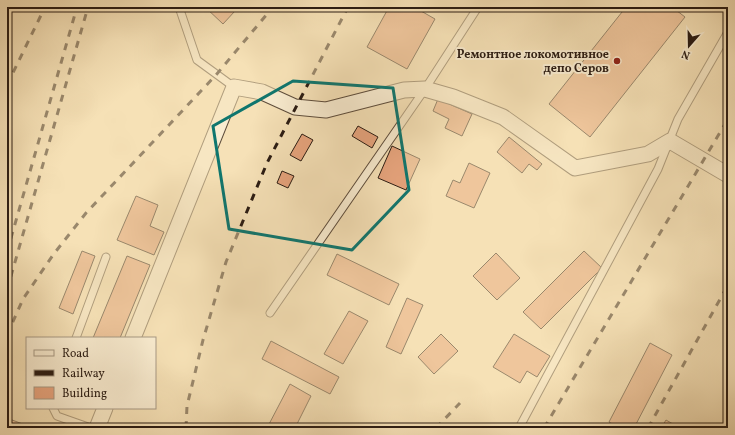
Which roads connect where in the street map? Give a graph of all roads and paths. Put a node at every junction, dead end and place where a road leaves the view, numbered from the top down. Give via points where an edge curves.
1 (179, 7) edge
2 (478, 7) edge
3 (728, 32) edge
4 (234, 87) junction
5 (425, 89) junction
6 (670, 141) junction
7 (728, 175) edge
8 (106, 257) dead end
9 (270, 313) dead end
10 (76, 337) edge
11 (133, 337) edge
12 (54, 409) edge
13 (105, 409) edge
14 (91, 428) edge
15 (97, 428) edge
16 (519, 428) edge

1 - 4 lane via 197,60
2 - 5 lane
3 - 6 lane via 678,119
4 - 5 street via 262,92 295,107 326,110 404,90
4 - 11 street
5 - 6 street via 453,97 502,117 575,168 648,154
5 - 9 lane
6 - 7 street
6 - 16 lane via 658,169
8 - 10 lane
12 - 14 lane via 57,416
13 - 15 street

